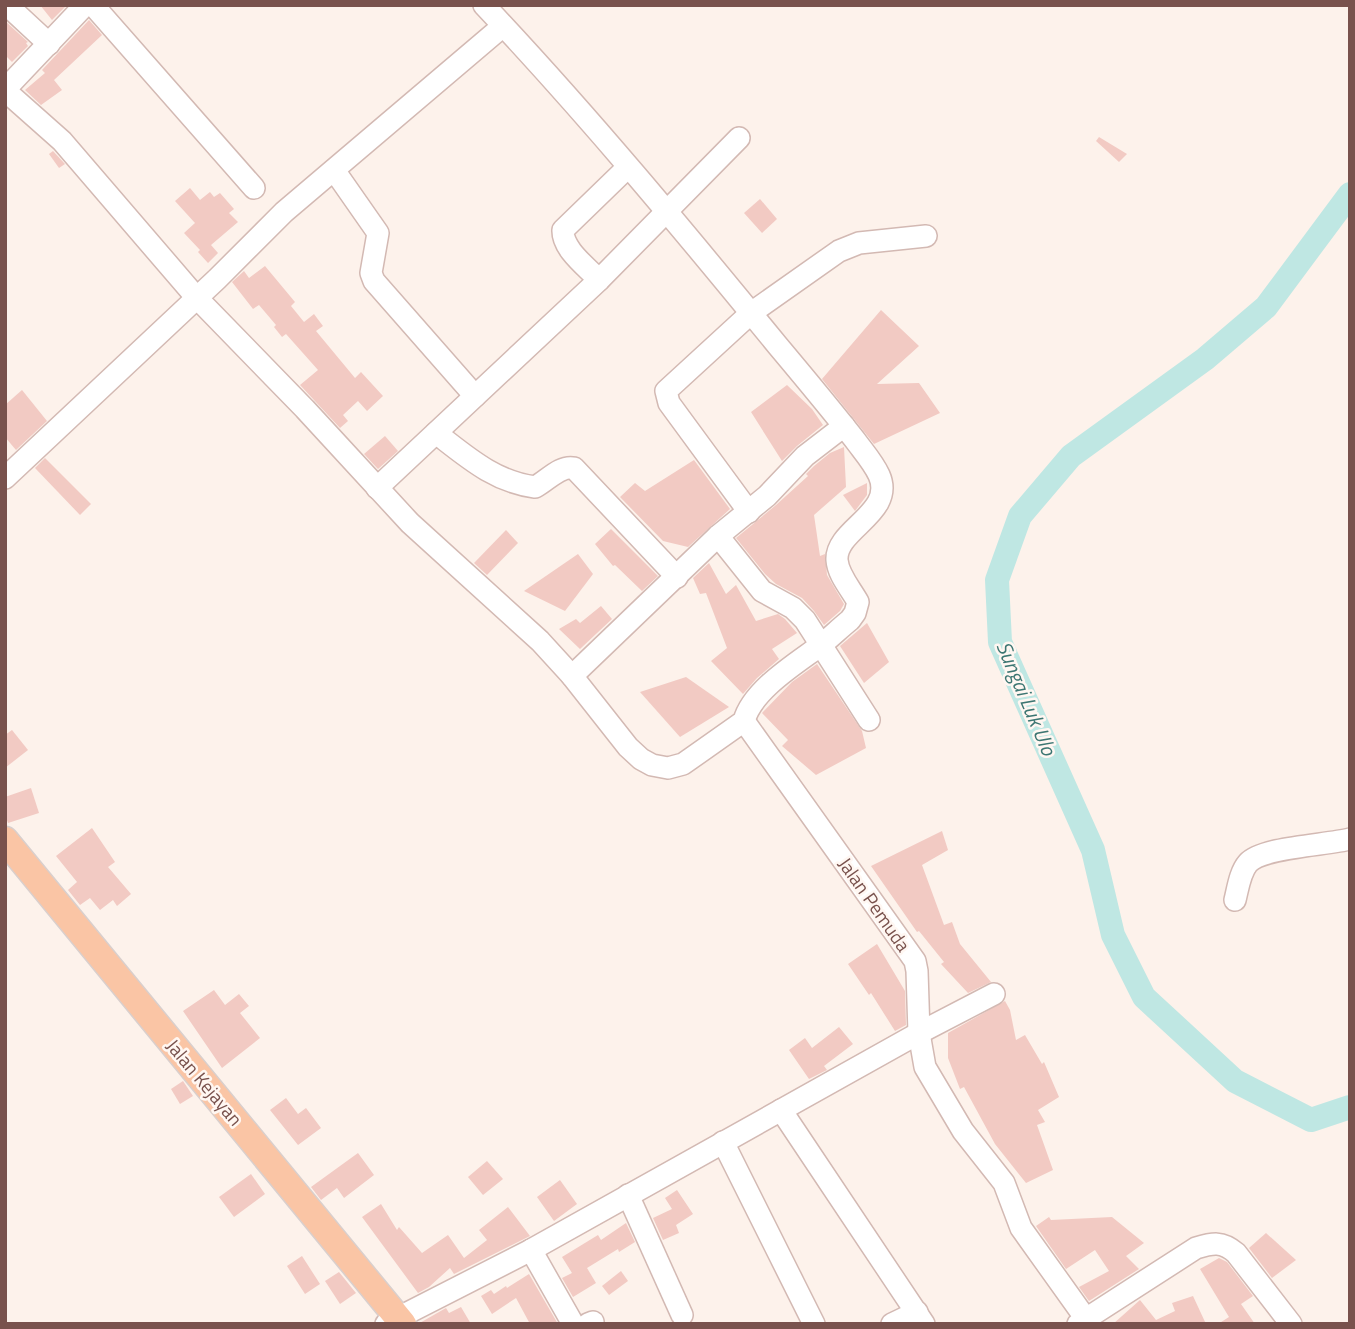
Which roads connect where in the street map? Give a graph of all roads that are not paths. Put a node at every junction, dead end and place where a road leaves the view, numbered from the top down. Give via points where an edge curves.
1 (7, 5) edge
2 (85, 5) edge
3 (93, 5) edge
4 (484, 5) edge
5 (503, 26) junction
6 (49, 44) junction
7 (739, 138) dead end
8 (628, 167) junction
9 (334, 170) junction
10 (254, 188) dead end
11 (666, 211) junction
12 (926, 236) dead end
13 (599, 280) junction
14 (196, 297) junction
15 (751, 313) junction
16 (475, 396) junction
17 (844, 426) junction
18 (436, 433) junction
19 (5, 478) edge
20 (377, 488) junction
21 (749, 512) junction
22 (718, 536) junction
23 (677, 577) junction
24 (821, 645) junction
25 (572, 676) junction
26 (869, 720) dead end
27 (744, 721) junction
28 (1350, 839) edge
29 (5, 841) edge
30 (1235, 900) dead end
31 (994, 994) dead end
32 (919, 1033) junction
33 (781, 1110) junction
34 (723, 1142) junction
35 (628, 1195) junction
36 (531, 1250) junction
37 (682, 1315) dead end
38 (921, 1318) edge
39 (1082, 1321) edge
40 (396, 1322) edge
41 (584, 1323) edge
42 (814, 1324) edge
43 (892, 1324) edge
44 (1291, 1324) edge

1 - 6 street
2 - 6 street
3 - 10 street
4 - 5 street
5 - 8 street
5 - 9 street
6 - 14 street via 10,84 9,94 66,146
7 - 11 street
8 - 11 street
8 - 13 street via 563,230 569,248
9 - 14 street
9 - 16 street via 378,233 371,273 374,281
11 - 13 street
11 - 15 street
12 - 15 street via 859,243 839,251
13 - 16 street
14 - 19 street
14 - 20 street
15 - 17 street
15 - 21 street via 666,391 668,403
16 - 18 street
17 - 21 street via 805,456
17 - 24 street via 876,469 881,489 877,503 838,552 842,577 858,602 855,613
18 - 20 street
18 - 23 street via 480,467 525,486 535,487 563,468 574,468
20 - 25 street
21 - 22 street
22 - 23 street
22 - 24 street via 762,591 799,613
23 - 25 street
24 - 26 street
24 - 27 street via 760,695
25 - 27 street via 628,747 652,765 668,768 683,764
27 - 32 street, Jalan Pemuda via 915,961
28 - 30 street via 1254,858 1243,870
29 - 40 main road, Jalan Kejayan
31 - 32 street
32 - 33 street
32 - 39 street, Jalan Pemuda via 925,1067 948,1108 1004,1183 1021,1228
33 - 34 street
33 - 38 street
34 - 35 street
34 - 42 street
35 - 36 street
35 - 37 street
36 - 40 street
36 - 41 street
38 - 43 street
39 - 44 street via 1196,1248 1213,1244 1227,1245 1245,1262

